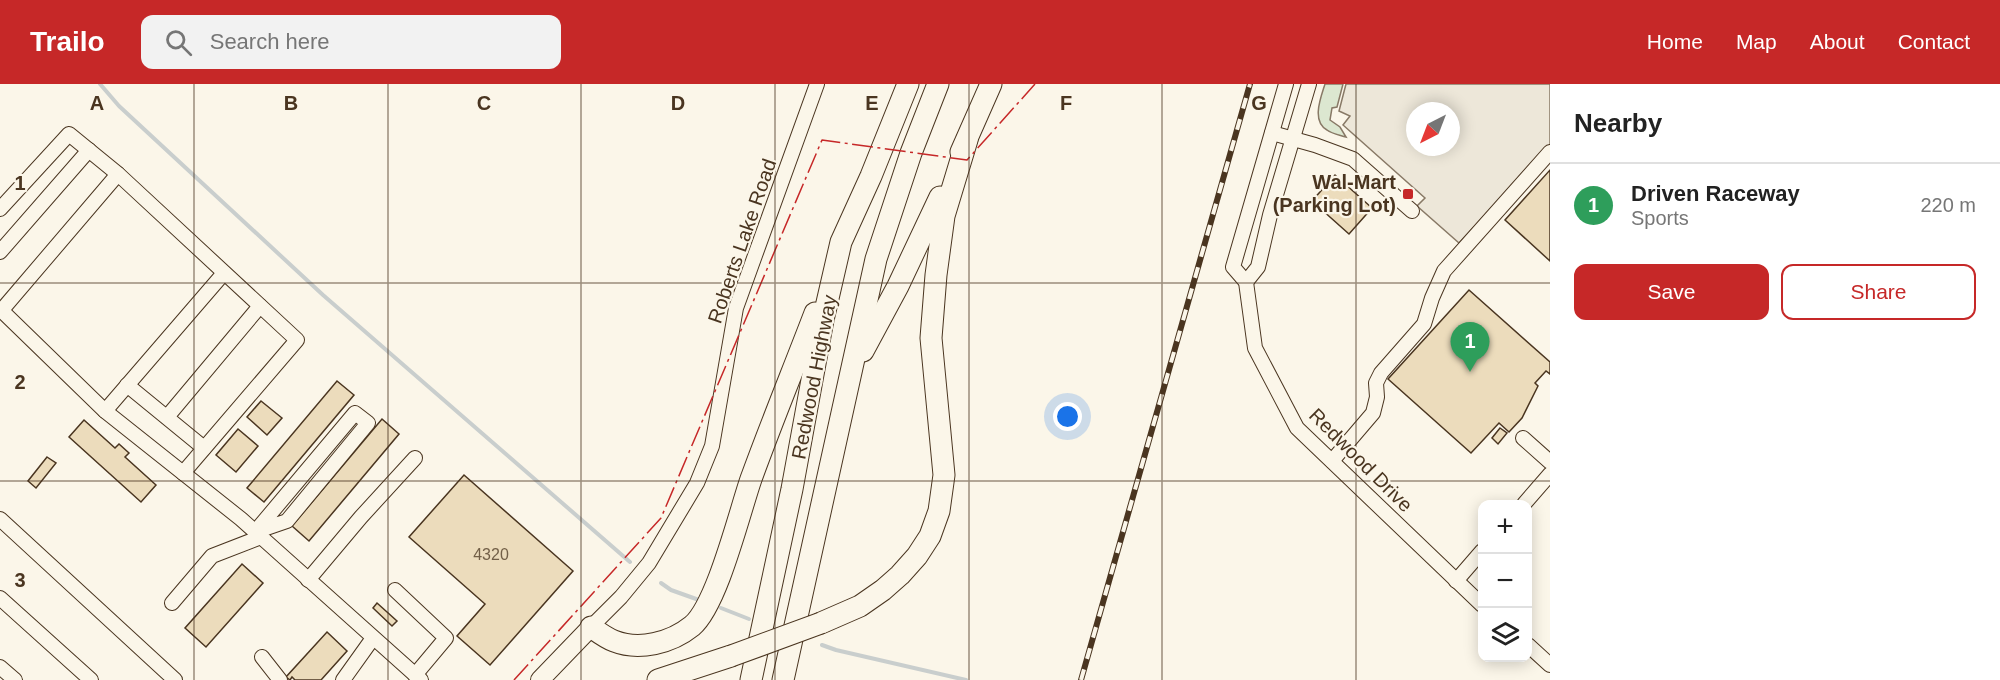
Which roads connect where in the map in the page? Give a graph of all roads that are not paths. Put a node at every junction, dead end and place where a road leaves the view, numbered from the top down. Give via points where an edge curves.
1 (817, 84) edge
2 (908, 84) edge
3 (938, 84) edge
4 (991, 84) edge
5 (1286, 84) edge
6 (1309, 84) edge
7 (1272, 133) junction
8 (1294, 139) junction
9 (967, 140) junction
10 (89, 150) junction
11 (1550, 152) edge
12 (118, 174) junction
13 (0, 209) edge
14 (1412, 211) dead end
15 (841, 242) junction
16 (0, 252) edge
17 (224, 273) junction
18 (1246, 282) junction
19 (260, 306) junction
20 (1, 310) edge
21 (850, 376) junction
22 (127, 385) junction
23 (105, 411) junction
24 (167, 417) junction
25 (1523, 438) dead end
26 (204, 448) junction
27 (415, 458) dead end
28 (1332, 461) junction
29 (1550, 462) edge
30 (183, 473) junction
31 (1550, 474) edge
32 (1527, 500) edge
33 (0, 519) edge
34 (258, 534) junction
35 (1479, 554) edge
36 (309, 580) junction
37 (1456, 581) junction
38 (395, 590) dead end
39 (0, 598) edge
40 (1478, 601) edge
41 (172, 603) dead end
42 (591, 627) junction
43 (373, 638) junction
44 (1532, 649) edge
45 (262, 657) dead end
46 (1550, 665) edge
47 (0, 667) edge
48 (352, 677) edge
49 (418, 677) edge
50 (15, 680) edge
51 (91, 680) edge
52 (175, 680) edge
53 (280, 680) edge
54 (540, 680) edge
55 (658, 680) edge
56 (751, 680) edge
57 (783, 680) edge

1 - 42 street, Roberts Lake Road via 736,308 712,446 697,483 649,563
2 - 15 highway, Redwood Highway
3 - 21 highway, Redwood Highway via 910,153 876,259
4 - 9 highway
5 - 7 street, Redwood Drive
6 - 8 street
7 - 8 street
7 - 18 street, Redwood Drive via 1233,267
8 - 14 street via 1353,159
8 - 18 street via 1258,267
9 - 21 highway via 898,286
9 - 55 highway, bridge via 944,216 936,275 931,338 944,475 939,512 930,536 900,575 860,606
10 - 12 street
10 - 13 street via 69,134
10 - 16 street
11 - 28 street via 1444,271 1424,324 1381,373 1373,413
12 - 17 street
12 - 20 street
15 - 42 highway via 705,610 678,636 659,643 638,646 614,641
15 - 56 highway, Redwood Highway
17 - 19 street
17 - 22 street
18 - 28 street, Redwood Drive via 1255,348 1297,428
19 - 24 street
19 - 26 street via 297,340
20 - 23 street
21 - 57 highway, Redwood Highway
22 - 23 street
22 - 24 street
23 - 30 street
24 - 26 street
25 - 29 street
26 - 30 street
27 - 36 street
28 - 37 street, Redwood Drive
30 - 34 street
31 - 32 street
33 - 52 street
34 - 34 street via 355,412 368,423 287,521
34 - 36 street
34 - 41 street via 212,556
35 - 37 street
36 - 43 street
37 - 40 street, Redwood Drive
38 - 49 street via 446,638
39 - 51 street
42 - 54 main road
43 - 48 street
43 - 49 street
44 - 46 street
45 - 53 street
47 - 50 street

